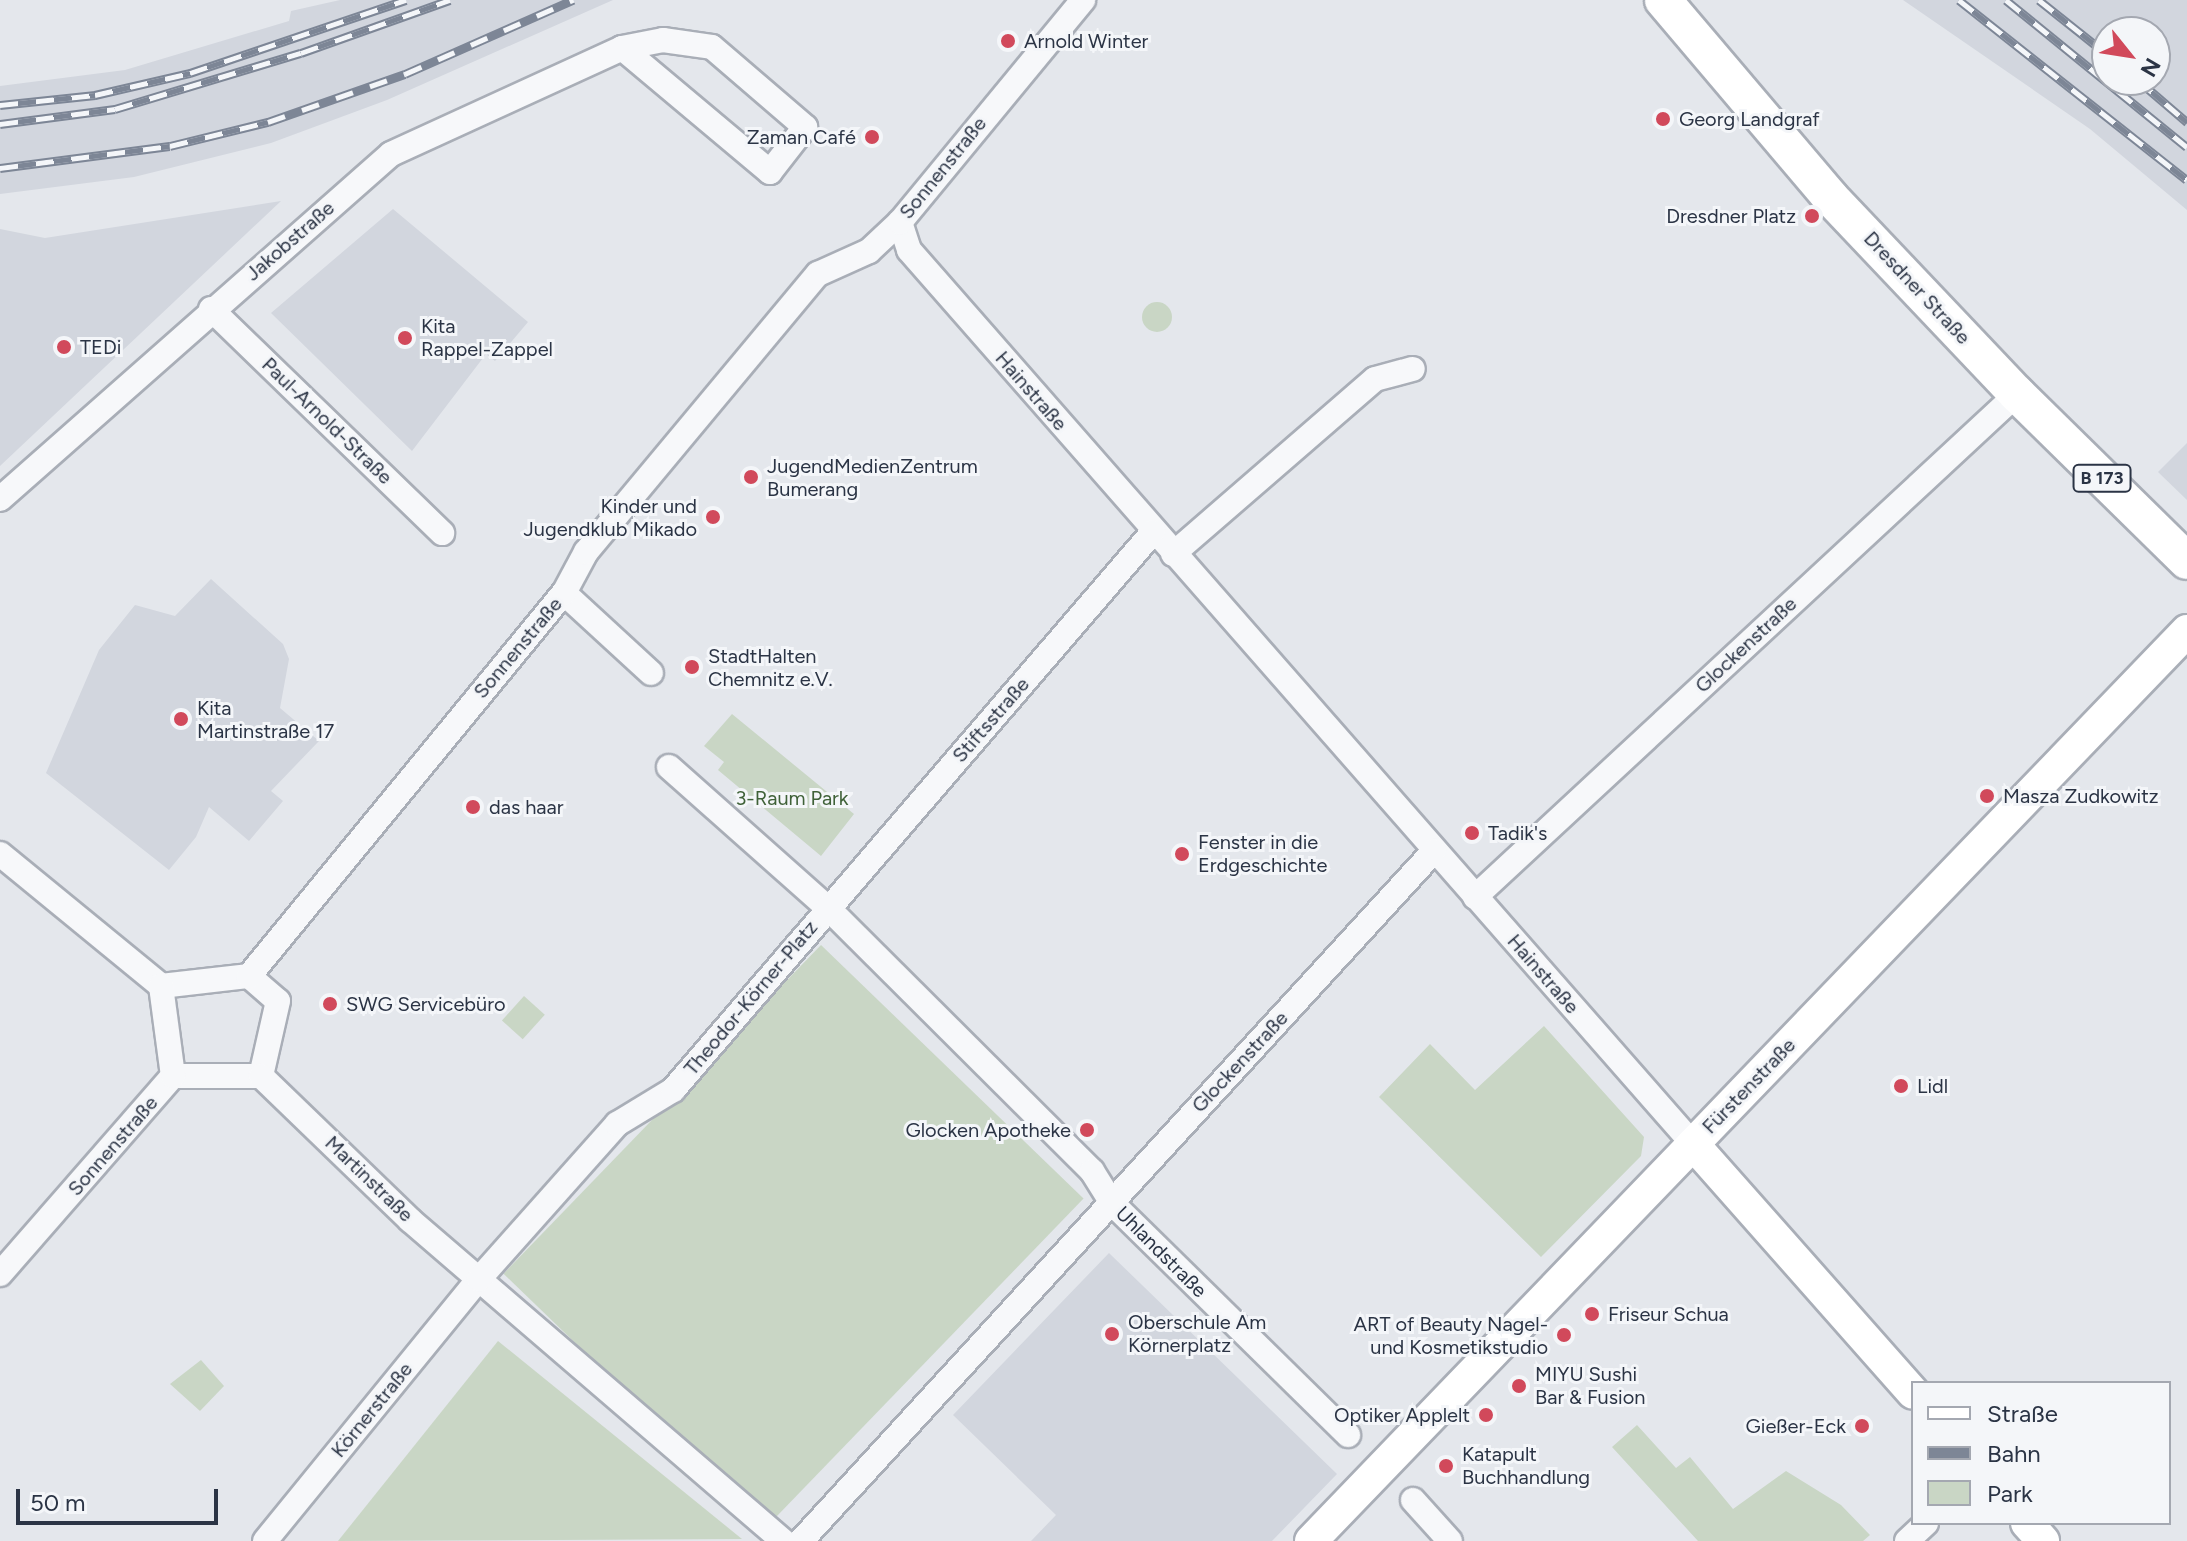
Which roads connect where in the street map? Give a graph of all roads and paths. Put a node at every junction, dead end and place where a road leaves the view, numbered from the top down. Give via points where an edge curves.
1 (1083, 0) edge
2 (1663, 0) edge
3 (622, 48) junction
4 (900, 222) junction
5 (211, 309) junction
6 (1413, 369) dead end
7 (2017, 394) junction
8 (0, 499) edge
9 (1153, 532) junction
10 (442, 533) dead end
11 (1173, 554) junction
12 (2187, 561) edge
13 (564, 593) junction
14 (2187, 631) edge
15 (651, 673) dead end
16 (669, 767) dead end
17 (1434, 851) junction
18 (0, 854) edge
19 (1475, 897) junction
20 (828, 908) junction
21 (249, 976) junction
22 (161, 986) junction
23 (173, 1076) junction
24 (261, 1076) junction
25 (1693, 1144) junction
26 (1112, 1203) junction
27 (0, 1274) edge
28 (479, 1279) junction
29 (1911, 1391) edge
30 (1348, 1435) dead end
31 (1413, 1500) dead end
32 (1924, 1525) edge
33 (2029, 1525) edge
34 (265, 1541) edge
35 (783, 1541) edge
36 (801, 1541) edge
37 (1311, 1541) edge
38 (1450, 1541) edge
39 (1907, 1541) edge
40 (2043, 1541) edge

1 - 4 street, Sonnenstraße
2 - 7 main road, Dresdner Straße / B 173 via 1829,196
3 - 3 street, Jakobstraße via 770,172 805,127 712,47 663,40
3 - 5 street, Jakobstraße via 391,154
4 - 9 street, Hainstraße via 909,250
4 - 13 street, Sonnenstraße via 869,251 818,274 586,552
5 - 8 street, Jakobstraße
5 - 10 street, Paul-Arnold-Straße
6 - 11 street via 1375,379
7 - 12 main road, Dresdner Straße / B 173
7 - 19 street, Glockenstraße
9 - 11 street, Hainstraße
9 - 20 street, Stiftsstraße
11 - 17 street, Hainstraße
13 - 15 street
13 - 21 street, Sonnenstraße
14 - 25 street, Fürstenstraße
16 - 20 street
17 - 19 street, Hainstraße
17 - 26 street, Glockenstraße
18 - 22 street
19 - 25 street, Hainstraße
20 - 26 street, Theodor-Körner-Platz via 1092,1171
20 - 28 street, Theodor-Körner-Platz via 673,1090 617,1124
21 - 22 street
21 - 24 street via 278,1001
22 - 23 street, Sonnenstraße
23 - 24 street
23 - 27 street, Sonnenstraße
24 - 28 street, Martinstraße
25 - 29 street, Hainstraße
25 - 37 street, Fürstenstraße
26 - 30 street, Uhlandstraße
26 - 36 street
28 - 34 street, Körnerstraße
28 - 35 street
31 - 38 street
32 - 39 street
33 - 40 street

